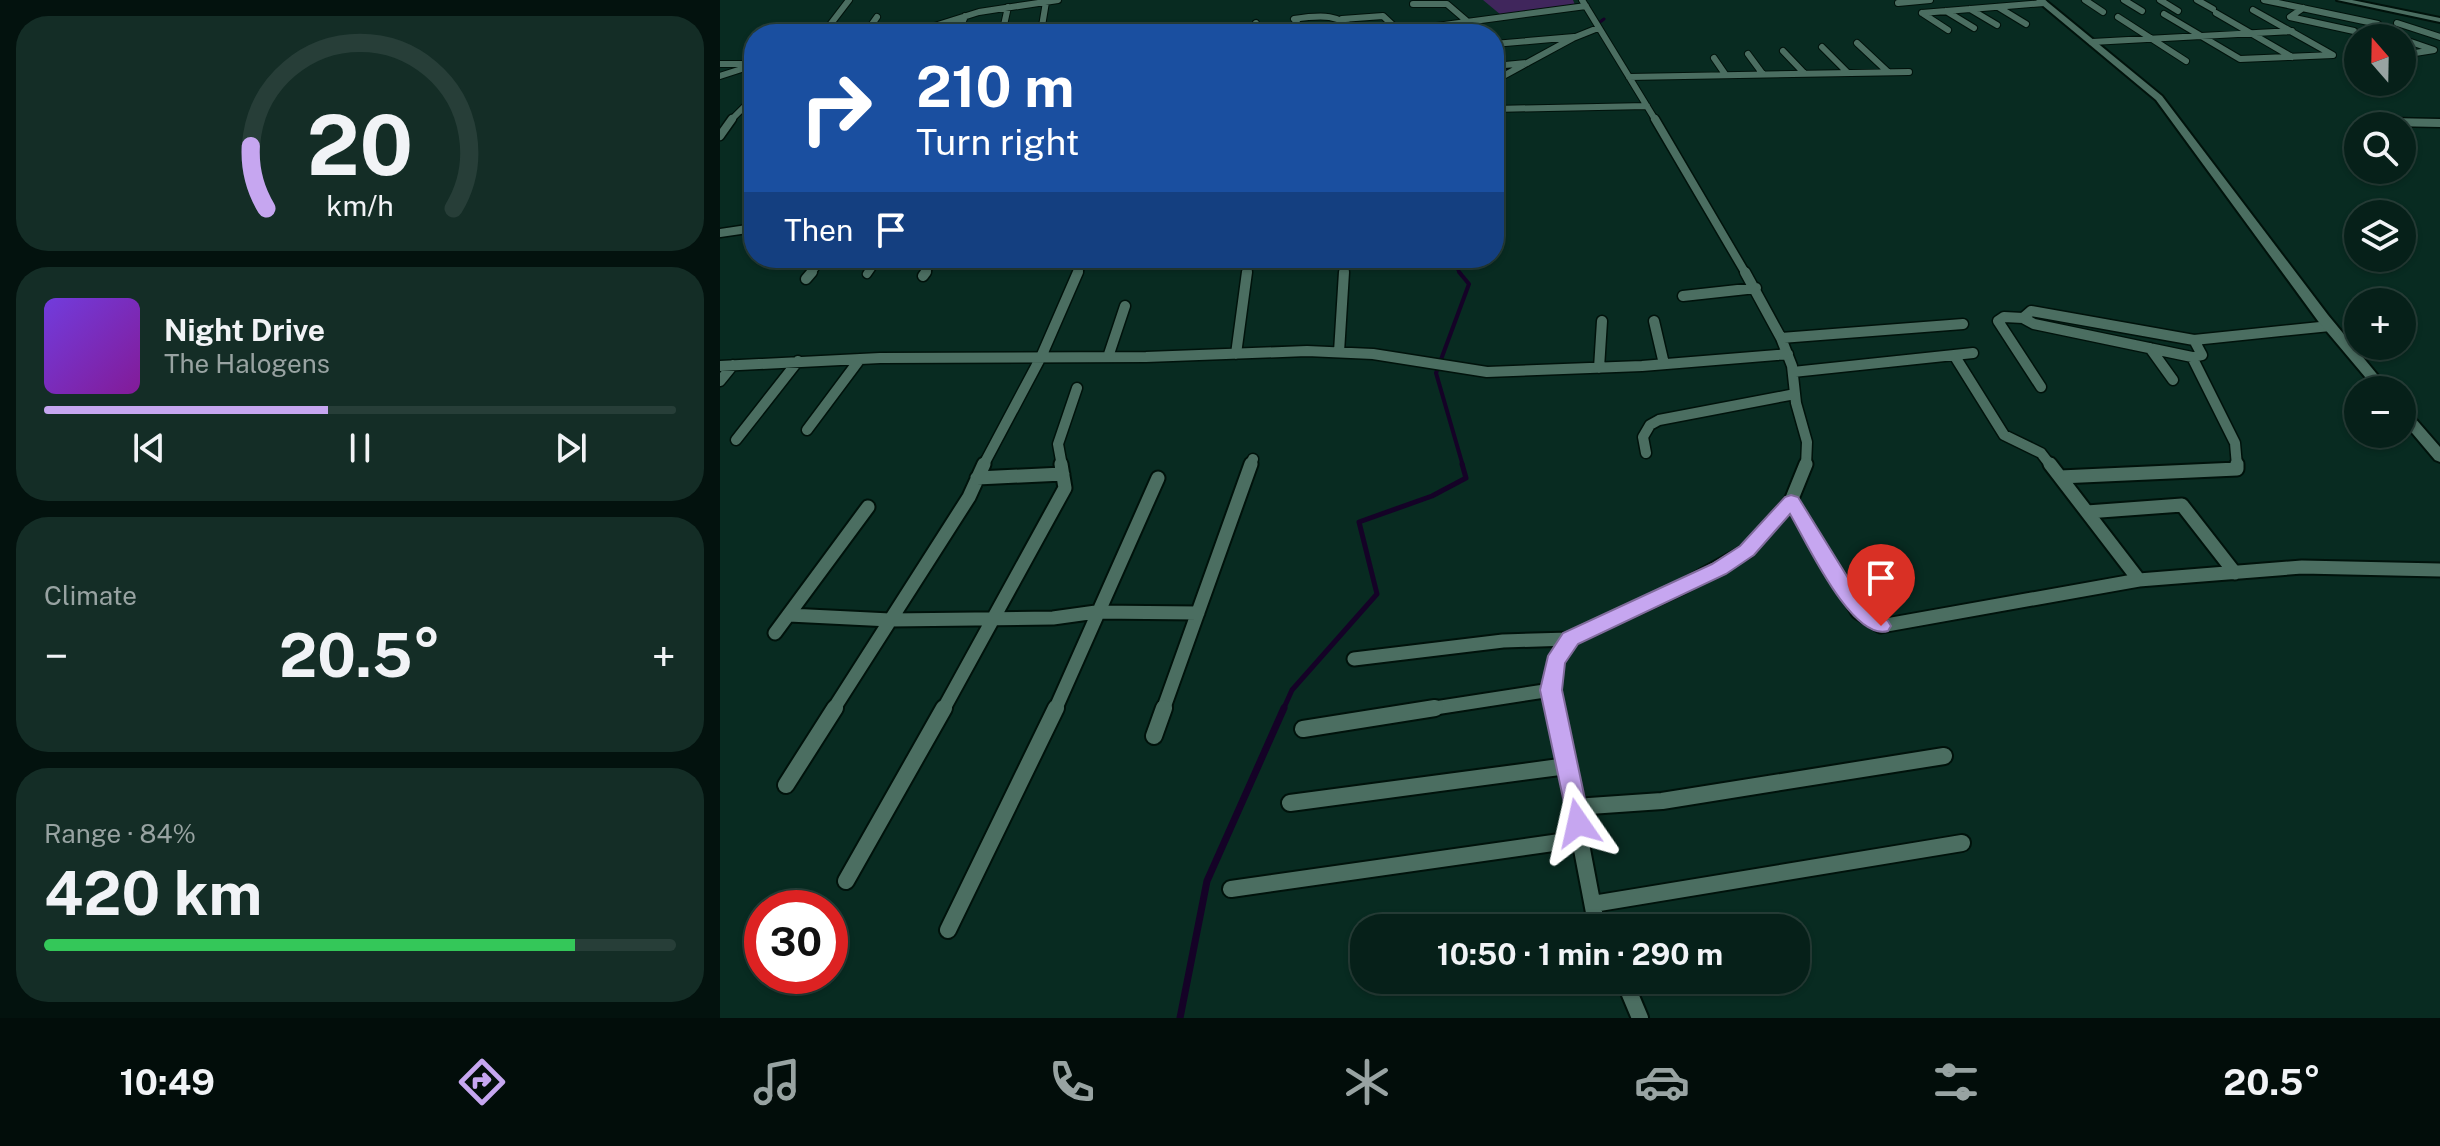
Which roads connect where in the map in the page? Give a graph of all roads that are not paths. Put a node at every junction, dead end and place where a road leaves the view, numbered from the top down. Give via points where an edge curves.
1 (849, 0) edge
2 (1058, 0) edge
3 (1929, 0) edge
4 (1972, 0) edge
5 (2085, 0) edge
6 (2124, 0) edge
7 (2160, 0) edge
8 (2197, 0) edge
9 (2264, 0) edge
10 (2341, 0) edge
11 (1046, 2) edge
12 (1411, 2) edge
13 (1896, 2) edge
14 (2042, 2) edge
15 (1584, 3) edge
16 (1979, 4) dead end
17 (1008, 7) junction
18 (1998, 7) junction
19 (2303, 8) junction
20 (1943, 9) junction
21 (1970, 9) junction
22 (1909, 10) dead end
23 (2253, 10) dead end
24 (1420, 11) dead end
25 (2142, 11) dead end
26 (2178, 11) dead end
27 (2103, 12) dead end
28 (2164, 14) dead end
29 (965, 16) junction
30 (877, 17) dead end
31 (2118, 17) dead end
32 (1342, 19) junction
33 (1427, 19) dead end
34 (2440, 20) edge
35 (1468, 22) junction
36 (2397, 23) dead end
37 (831, 24) edge
38 (872, 24) edge
39 (941, 24) edge
40 (962, 24) edge
41 (1004, 24) edge
42 (1045, 24) edge
43 (1298, 24) edge
44 (1350, 24) edge
45 (1392, 24) edge
46 (1433, 24) edge
47 (1452, 24) edge
48 (2026, 24) dead end
49 (2366, 24) edge
50 (1997, 25) dead end
51 (1598, 28) junction
52 (1974, 28) dead end
53 (2344, 29) edge
54 (1948, 30) dead end
55 (2292, 31) junction
56 (2252, 33) junction
57 (2438, 35) edge
58 (2202, 36) junction
59 (1573, 37) junction
60 (2416, 37) edge
61 (2151, 39) junction
62 (2092, 42) junction
63 (1504, 43) edge
64 (1857, 43) dead end
65 (2416, 44) edge
66 (1560, 46) junction
67 (1822, 47) dead end
68 (1504, 50) edge
69 (1783, 51) dead end
70 (2437, 51) edge
71 (2416, 53) edge
72 (1748, 54) dead end
73 (2292, 57) junction
74 (1714, 58) dead end
75 (2186, 61) dead end
76 (1532, 62) junction
77 (1670, 62) dead end
78 (720, 64) edge
79 (744, 65) edge
80 (1504, 65) edge
81 (744, 68) edge
82 (1888, 72) junction
83 (1909, 72) dead end
84 (1762, 73) junction
85 (1804, 73) junction
86 (1848, 73) junction
87 (1725, 74) junction
88 (1678, 75) junction
89 (720, 76) edge
90 (1504, 76) edge
91 (1629, 77) junction
92 (744, 106) edge
93 (1647, 106) junction
94 (1504, 109) edge
95 (2416, 123) edge
96 (2440, 123) edge
97 (720, 136) edge
98 (744, 229) edge
99 (720, 233) edge
100 (814, 268) edge
101 (871, 268) edge
102 (928, 268) edge
103 (1080, 268) edge
104 (1247, 268) edge
105 (1344, 268) edge
106 (867, 274) dead end
107 (923, 276) dead end
108 (806, 279) dead end
109 (1756, 288) junction
110 (1683, 296) dead end
111 (1125, 306) dead end
112 (2023, 318) junction
113 (1602, 321) dead end
114 (1654, 321) dead end
115 (1963, 324) dead end
116 (2330, 326) junction
117 (1781, 338) junction
118 (2194, 340) junction
119 (2150, 348) junction
120 (1339, 352) junction
121 (1973, 353) dead end
122 (1236, 354) junction
123 (1788, 354) junction
124 (1954, 355) junction
125 (1041, 357) junction
126 (1108, 357) junction
127 (2192, 357) junction
128 (860, 359) junction
129 (798, 361) junction
130 (1664, 364) junction
131 (733, 365) junction
132 (720, 366) edge
133 (1599, 368) junction
134 (1793, 372) junction
135 (2371, 376) edge
136 (2173, 380) dead end
137 (720, 381) edge
138 (2041, 387) dead end
139 (1077, 388) dead end
140 (1795, 394) junction
141 (2416, 429) edge
142 (807, 430) dead end
143 (736, 440) dead end
144 (1646, 453) dead end
145 (2440, 457) edge
146 (1253, 459) dead end
147 (1063, 474) junction
148 (2060, 477) junction
149 (977, 478) junction
150 (1158, 478) dead end
151 (1791, 501) junction
152 (868, 507) dead end
153 (2087, 512) junction
154 (2440, 570) edge
155 (2235, 573) junction
156 (2139, 580) junction
157 (1096, 612) junction
158 (1198, 613) junction
159 (789, 615) junction
160 (994, 619) junction
161 (890, 620) junction
162 (775, 633) dead end
163 (1570, 639) junction
164 (1354, 659) dead end
165 (1551, 690) junction
166 (1303, 729) dead end
167 (1154, 736) dead end
168 (1944, 756) dead end
169 (1567, 766) junction
170 (786, 785) dead end
171 (1290, 803) dead end
172 (1575, 807) junction
173 (1581, 839) junction
174 (1962, 843) dead end
175 (846, 881) dead end
176 (1231, 889) dead end
177 (1593, 904) junction
178 (1595, 914) edge
179 (948, 930) dead end
180 (1630, 994) edge
181 (1640, 1018) edge

1 - 37 street
2 - 11 street
3 - 13 street
3 - 20 street
4 - 16 street
5 - 27 street
6 - 25 street
7 - 26 street
8 - 56 street
9 - 19 street
10 - 34 street
11 - 17 street
11 - 42 street
12 - 24 street
12 - 35 street via 1447,4
13 - 22 street
14 - 18 street
14 - 62 street
15 - 35 street
15 - 51 street
17 - 29 street
17 - 41 street
18 - 21 street
18 - 48 street
19 - 49 street
19 - 53 street via 2290,17
20 - 21 street
20 - 52 street
20 - 54 street via 1922,13
21 - 50 street
23 - 55 street
28 - 58 street
29 - 39 street
29 - 40 street
30 - 38 street
31 - 61 street
32 - 43 street via 1328,14 1294,19
32 - 44 street
32 - 45 street via 1383,16
33 - 46 street
35 - 47 street
36 - 57 street
51 - 59 street
51 - 91 street
55 - 56 street
55 - 73 street via 2333,55
56 - 58 street
56 - 73 street
57 - 60 street
58 - 61 street
58 - 73 street via 2240,59
59 - 63 street
59 - 66 street
61 - 62 street
61 - 75 street
62 - 116 street via 2159,98
64 - 82 street
65 - 70 street
66 - 68 street
66 - 76 street
67 - 86 street
69 - 85 street
70 - 71 street
72 - 84 street
74 - 87 street
76 - 80 street
76 - 90 street
77 - 88 street
78 - 79 street
81 - 89 street
82 - 83 street
82 - 86 street
84 - 85 street
84 - 87 street
85 - 86 street
87 - 88 street
88 - 91 street
91 - 93 street
92 - 97 street
93 - 94 street
93 - 109 street
95 - 96 street
98 - 99 street
100 - 108 street
101 - 106 street
102 - 107 street
103 - 125 street
104 - 122 street
105 - 120 street
109 - 110 street
109 - 117 street
111 - 126 street
112 - 118 street via 2043,311
112 - 119 street
112 - 138 street via 1998,321
113 - 133 street
114 - 130 street
115 - 117 street
116 - 118 street
116 - 135 street
117 - 123 street
118 - 127 street via 2202,355
119 - 127 street
119 - 136 street
120 - 122 street
120 - 133 street via 1463,370
121 - 124 street
122 - 126 street
123 - 130 street
123 - 134 street
124 - 134 street
124 - 148 street via 2004,435 2041,453
125 - 126 street
125 - 128 street
125 - 149 street
127 - 148 street via 2235,443 2237,469
128 - 129 street
128 - 142 street
129 - 131 street
129 - 143 street
130 - 133 street
131 - 132 street
131 - 137 street
134 - 140 street
139 - 147 street via 1058,444
140 - 144 street via 1659,420 1643,437
140 - 151 street via 1807,463
141 - 145 street
146 - 158 street
147 - 149 street
147 - 160 street via 1065,488
148 - 153 street
149 - 161 street
150 - 157 street via 1103,607
151 - 156 street via 1858,612 1881,626
151 - 163 street via 1747,551 1719,569
152 - 159 street
153 - 155 street via 2182,505
153 - 156 street
154 - 155 street via 2302,567
155 - 156 street
157 - 158 street
157 - 160 street
157 - 179 street via 1030,767
158 - 167 street
159 - 161 street
159 - 162 street
160 - 161 street
160 - 175 street
161 - 170 street
163 - 164 street via 1503,641
163 - 165 street via 1555,662
165 - 166 street
165 - 169 street
168 - 172 street via 1662,801
169 - 171 street
169 - 172 street
172 - 173 street
173 - 176 street
173 - 177 street
174 - 177 street
177 - 178 street
180 - 181 street

